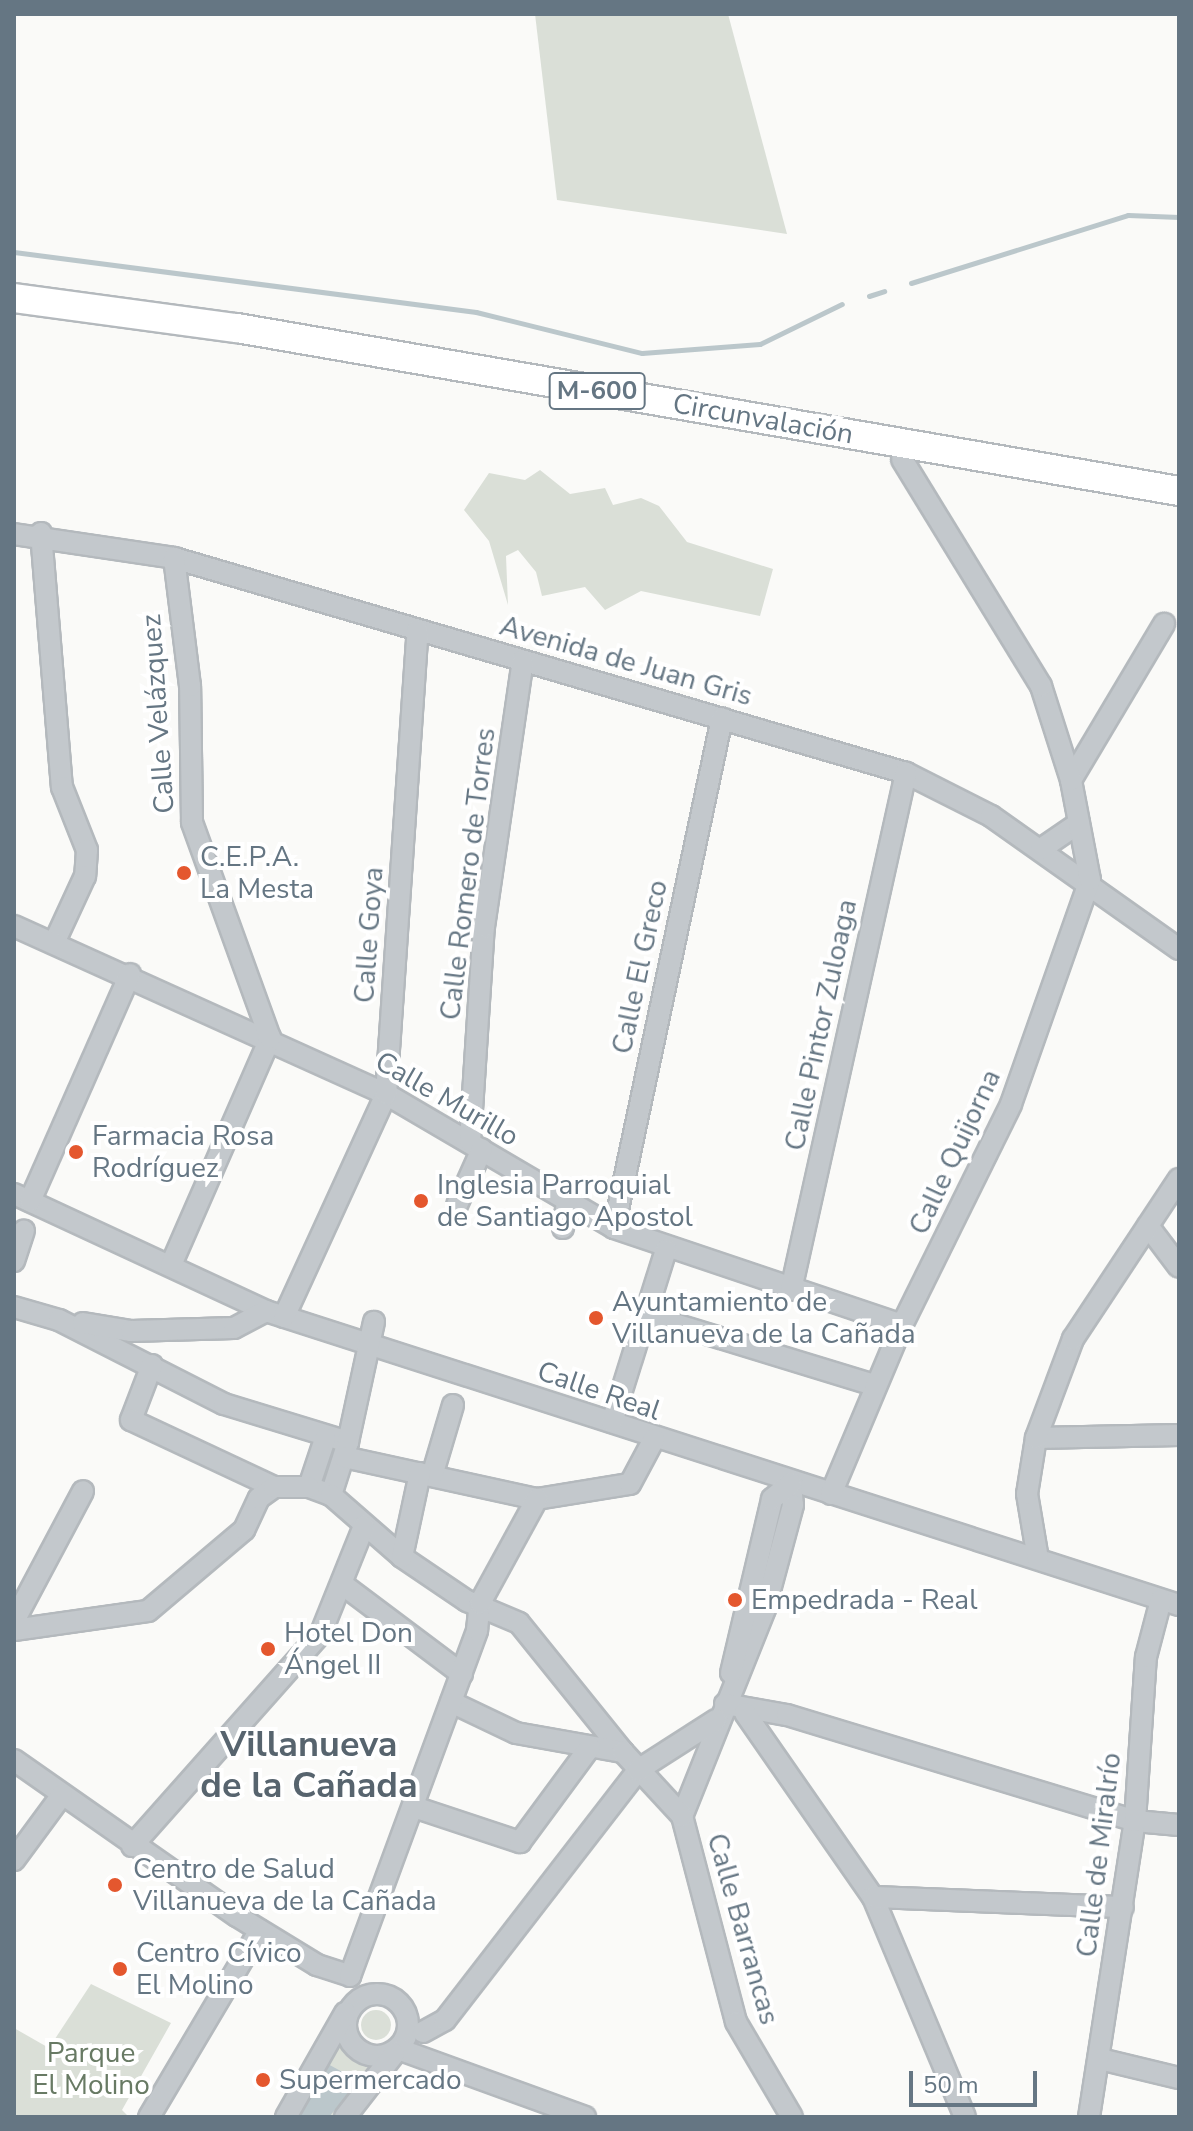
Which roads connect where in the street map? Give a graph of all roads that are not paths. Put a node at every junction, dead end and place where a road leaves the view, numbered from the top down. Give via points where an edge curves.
1 (14, 298) edge
2 (902, 459) dead end
3 (1179, 491) edge
4 (41, 533) junction
5 (14, 534) edge
6 (174, 558) junction
7 (1164, 624) dead end
8 (418, 630) junction
9 (523, 661) junction
10 (722, 718) junction
11 (906, 773) junction
12 (1071, 780) junction
13 (1079, 823) junction
14 (1041, 849) junction
15 (1090, 880) junction
16 (14, 926) edge
17 (1176, 939) edge
18 (55, 941) junction
19 (130, 974) junction
20 (270, 1038) junction
21 (386, 1094) junction
22 (476, 1145) junction
23 (1179, 1179) edge
24 (22, 1198) edge
25 (567, 1203) junction
26 (457, 1205) dead end
27 (1148, 1226) junction
28 (563, 1228) dead end
29 (614, 1228) junction
30 (24, 1231) dead end
31 (666, 1250) junction
32 (14, 1261) edge
33 (171, 1265) junction
34 (1179, 1267) edge
35 (791, 1290) junction
36 (14, 1307) edge
37 (275, 1314) junction
38 (645, 1315) junction
39 (14, 1316) edge
40 (59, 1320) junction
41 (374, 1322) dead end
42 (902, 1325) junction
43 (371, 1347) junction
44 (152, 1365) junction
45 (874, 1385) junction
46 (453, 1405) dead end
47 (612, 1422) junction
48 (1179, 1435) edge
49 (1036, 1438) junction
50 (325, 1439) junction
51 (654, 1439) junction
52 (346, 1449) junction
53 (426, 1475) junction
54 (791, 1483) junction
55 (274, 1487) junction
56 (309, 1487) junction
57 (83, 1491) dead end
58 (831, 1494) junction
59 (331, 1495) junction
60 (537, 1499) junction
61 (364, 1526) junction
62 (402, 1557) junction
63 (1038, 1559) junction
64 (342, 1584) junction
65 (1170, 1602) edge
66 (480, 1603) junction
67 (14, 1621) edge
68 (14, 1630) edge
69 (462, 1674) junction
70 (451, 1702) junction
71 (720, 1712) junction
72 (745, 1713) junction
73 (787, 1715) junction
74 (590, 1747) junction
75 (623, 1752) junction
76 (782, 1757) junction
77 (14, 1760) edge
78 (638, 1770) junction
79 (62, 1795) junction
80 (414, 1807) junction
81 (682, 1816) junction
82 (1135, 1821) junction
83 (1179, 1825) edge
84 (132, 1846) junction
85 (14, 1860) edge
86 (873, 1897) junction
87 (1123, 1907) junction
88 (260, 1930) junction
89 (317, 1965) junction
90 (349, 1997) junction
91 (416, 2027) junction
92 (398, 2052) junction
93 (1100, 2059) junction
94 (478, 2075) junction
95 (1179, 2078) edge
96 (149, 2117) edge
97 (286, 2117) edge
98 (345, 2117) edge
99 (585, 2117) edge
100 (792, 2117) edge
101 (965, 2117) edge
102 (1089, 2117) edge

1 - 3 highway, Circunvalación / M-600 via 237,328
2 - 12 street via 1041,686
4 - 5 street, Avenida de Juan Gris
4 - 6 street, Avenida de Juan Gris
4 - 18 street via 62,787 87,850 85,876
6 - 8 street, Avenida de Juan Gris
6 - 20 street, Calle Velázquez via 190,686 192,822
7 - 12 street
8 - 9 street, Avenida de Juan Gris
8 - 21 street, Calle Goya
9 - 10 street, Avenida de Juan Gris
9 - 22 street, Calle Romero de Torres via 484,927
10 - 11 street, Avenida de Juan Gris
10 - 29 street, Calle El Greco
11 - 14 street, Avenida de Juan Gris
11 - 35 street, Calle Pintor Zuloaga
12 - 13 street
13 - 14 street
13 - 15 street
14 - 15 street, Avenida de Juan Gris
15 - 17 street, Avenida de Juan Gris
15 - 42 street, Calle Quijorna via 1011,1104
16 - 18 street, Calle Murillo
18 - 19 street, Calle Murillo
19 - 20 street, Calle Murillo
19 - 24 street
20 - 21 street, Calle Murillo
20 - 33 street
21 - 22 street, Calle Murillo
21 - 37 street, Calle Goya
22 - 25 street, Calle Murillo
22 - 26 street
23 - 27 street
24 - 33 street, Calle Real
25 - 28 street
25 - 29 street, Calle Murillo
27 - 34 street
27 - 49 street via 1073,1339
29 - 31 street, Calle Murillo
30 - 32 street
31 - 35 street, Calle Murillo
31 - 38 street
33 - 37 street, Calle Real
35 - 42 street, Calle Murillo
36 - 40 street
37 - 40 street via 234,1328 131,1331
37 - 43 street, Calle Real
38 - 45 street
38 - 47 street
39 - 40 street
40 - 44 street
41 - 43 street
42 - 45 street, Calle Quijorna
43 - 47 street, Calle Real
43 - 52 street
44 - 50 street via 224,1404
44 - 55 street via 131,1420
45 - 58 street, Calle Quijorna
46 - 53 street
47 - 51 street, Calle Real
48 - 49 street
49 - 63 street via 1027,1494
50 - 52 street
50 - 56 street
51 - 54 street, Calle Real
51 - 60 street via 630,1484
52 - 53 street
52 - 59 street
53 - 60 street
53 - 62 street
54 - 58 street, Calle Real
54 - 71 street, Calle Barrancas via 793,1505 765,1609
55 - 56 street
55 - 68 street via 259,1498 244,1530 148,1611
56 - 59 street
57 - 67 street
58 - 63 street, Calle Real
59 - 61 street
60 - 66 street
61 - 62 street
61 - 64 street
62 - 66 street
63 - 65 street, Calle Real
64 - 69 street
64 - 84 street via 321,1633
65 - 82 street, Calle de Miralrío via 1146,1657
66 - 69 street
66 - 75 street via 512,1618 542,1646
69 - 70 street
70 - 74 street via 516,1733
70 - 80 street
71 - 72 street
71 - 78 street
71 - 81 street, Calle Barrancas
72 - 73 street
72 - 76 street
73 - 76 street
73 - 82 street
74 - 75 street
74 - 80 street via 520,1842
75 - 78 street
76 - 86 street
77 - 79 street
78 - 81 street
78 - 91 street via 445,2020
79 - 84 street
79 - 85 street
80 - 90 street
81 - 100 street, Calle Barrancas via 736,2022
82 - 83 street
82 - 87 street, Calle de Miralrío
84 - 88 street
86 - 87 street
86 - 101 street
87 - 93 street, Calle de Miralrío
88 - 89 street
88 - 96 street
89 - 90 street
89 - 90 street
90 - 91 street via 381,1997
90 - 92 street via 353,2040
90 - 97 street
91 - 92 street
91 - 94 street
92 - 94 street
92 - 98 street
93 - 95 street
93 - 102 street, Calle de Miralrío
94 - 99 street

